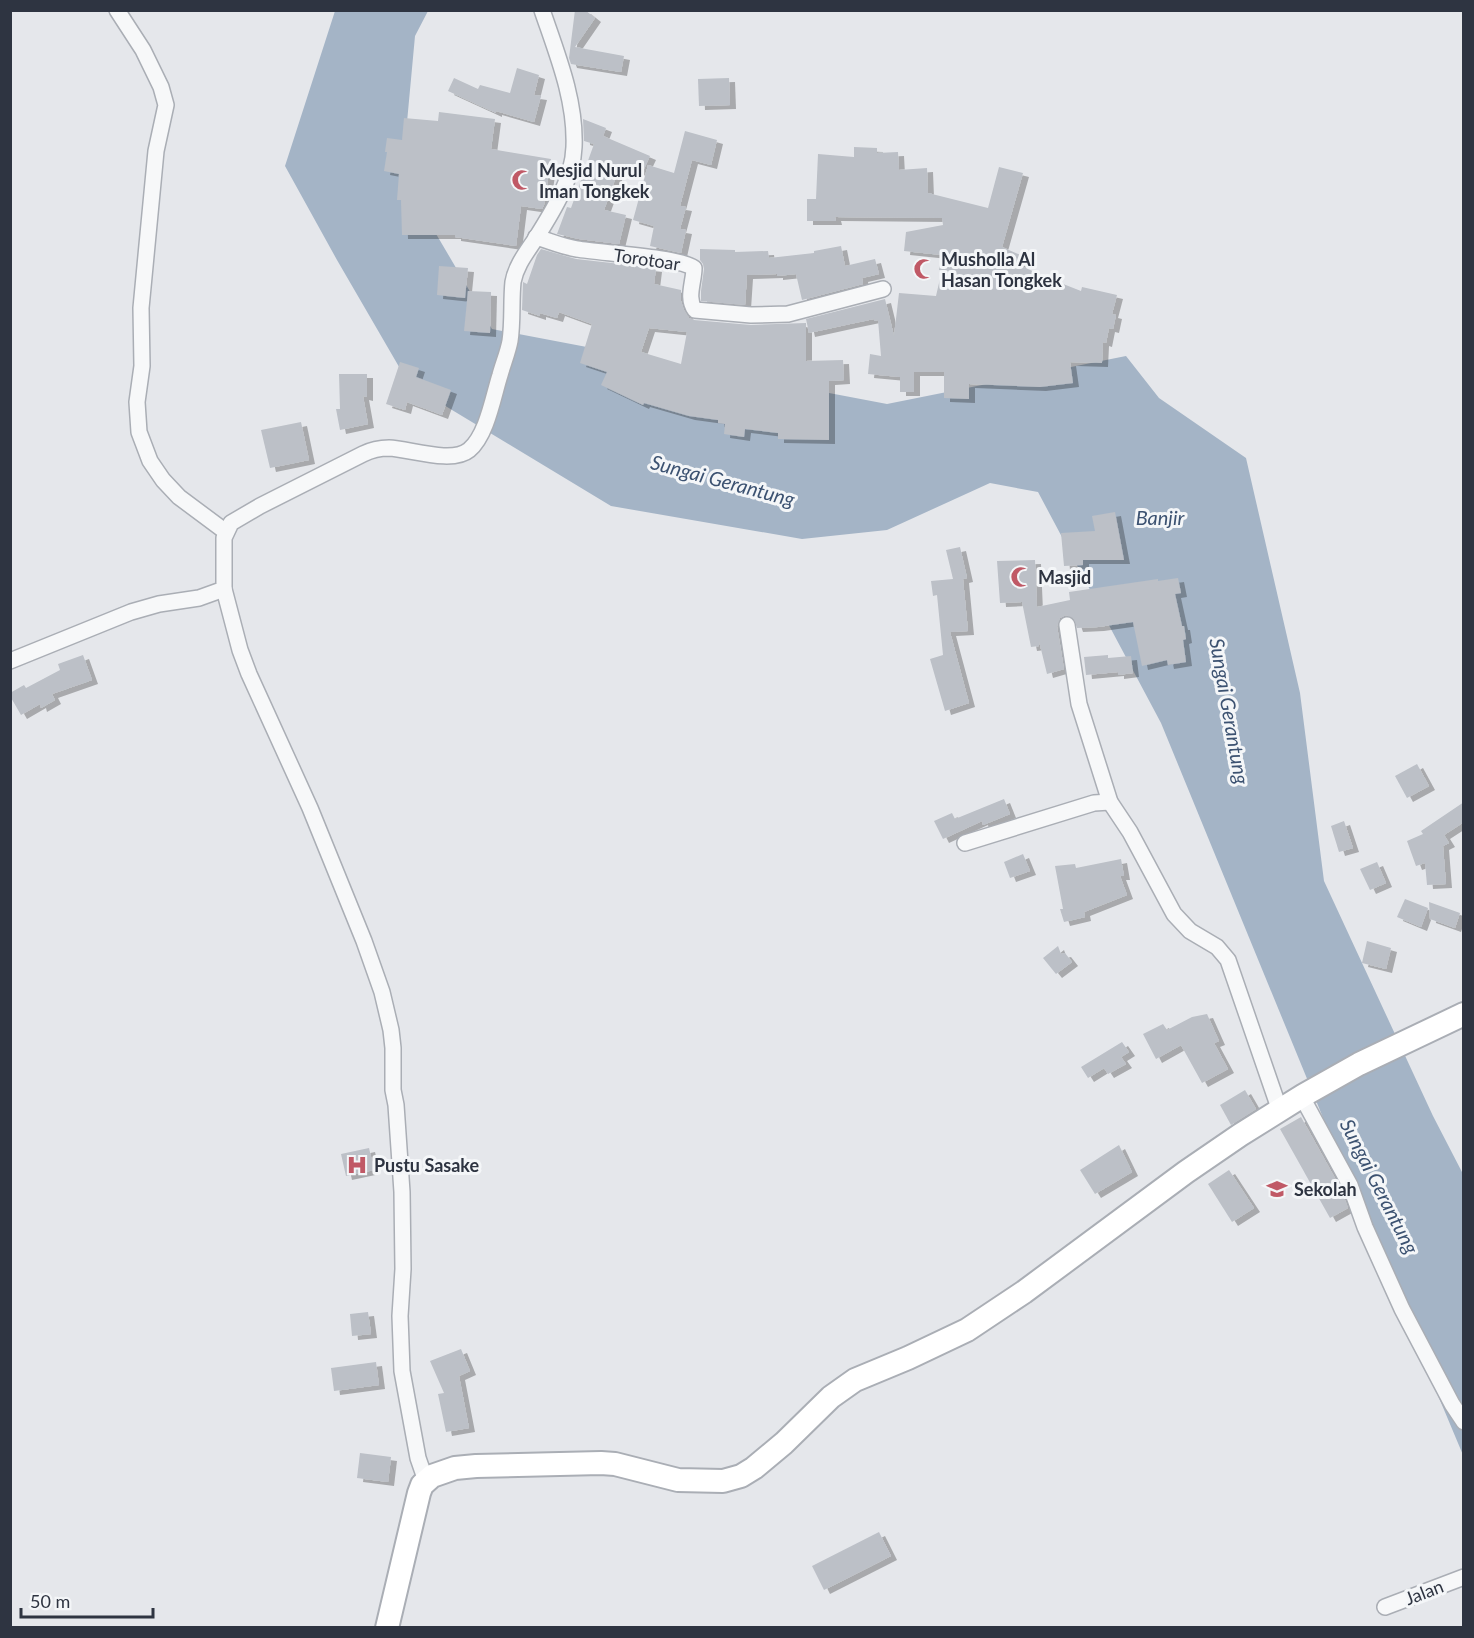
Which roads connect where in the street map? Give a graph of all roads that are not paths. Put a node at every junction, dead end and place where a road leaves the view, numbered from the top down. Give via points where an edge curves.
1 (117, 10) edge
2 (542, 10) edge
3 (536, 237) junction
4 (883, 289) dead end
5 (226, 532) junction
6 (224, 589) junction
7 (1067, 625) dead end
8 (10, 661) edge
9 (1110, 802) junction
10 (965, 843) dead end
11 (1464, 1014) edge
12 (1303, 1096) junction
13 (1280, 1111) junction
14 (1464, 1422) edge
15 (426, 1480) junction
16 (1464, 1577) edge
17 (1385, 1607) dead end
18 (387, 1628) edge

1 - 5 street via 144,50 166,105 156,151 141,308 139,432 162,480
2 - 3 street via 564,75 574,146 572,166 562,190
3 - 4 street, Torotoar via 575,249 689,265 694,268 690,297 695,310 788,314
3 - 5 street via 518,264 513,282 510,341 492,403 478,439 465,453 370,450 234,521
5 - 6 street
6 - 8 street via 131,612
6 - 15 street via 246,666 364,941 391,1030 402,1192 402,1371 418,1458
7 - 9 street via 1079,704
9 - 10 street via 1095,803
9 - 13 street via 1174,914 1228,960
11 - 12 street via 1359,1064
12 - 13 street
12 - 14 street via 1350,1185 1402,1309
13 - 15 street via 1186,1172 966,1330 855,1380 741,1476 723,1481 678,1480 601,1462 455,1468
15 - 18 street via 419,1493
16 - 17 street, Jalan

